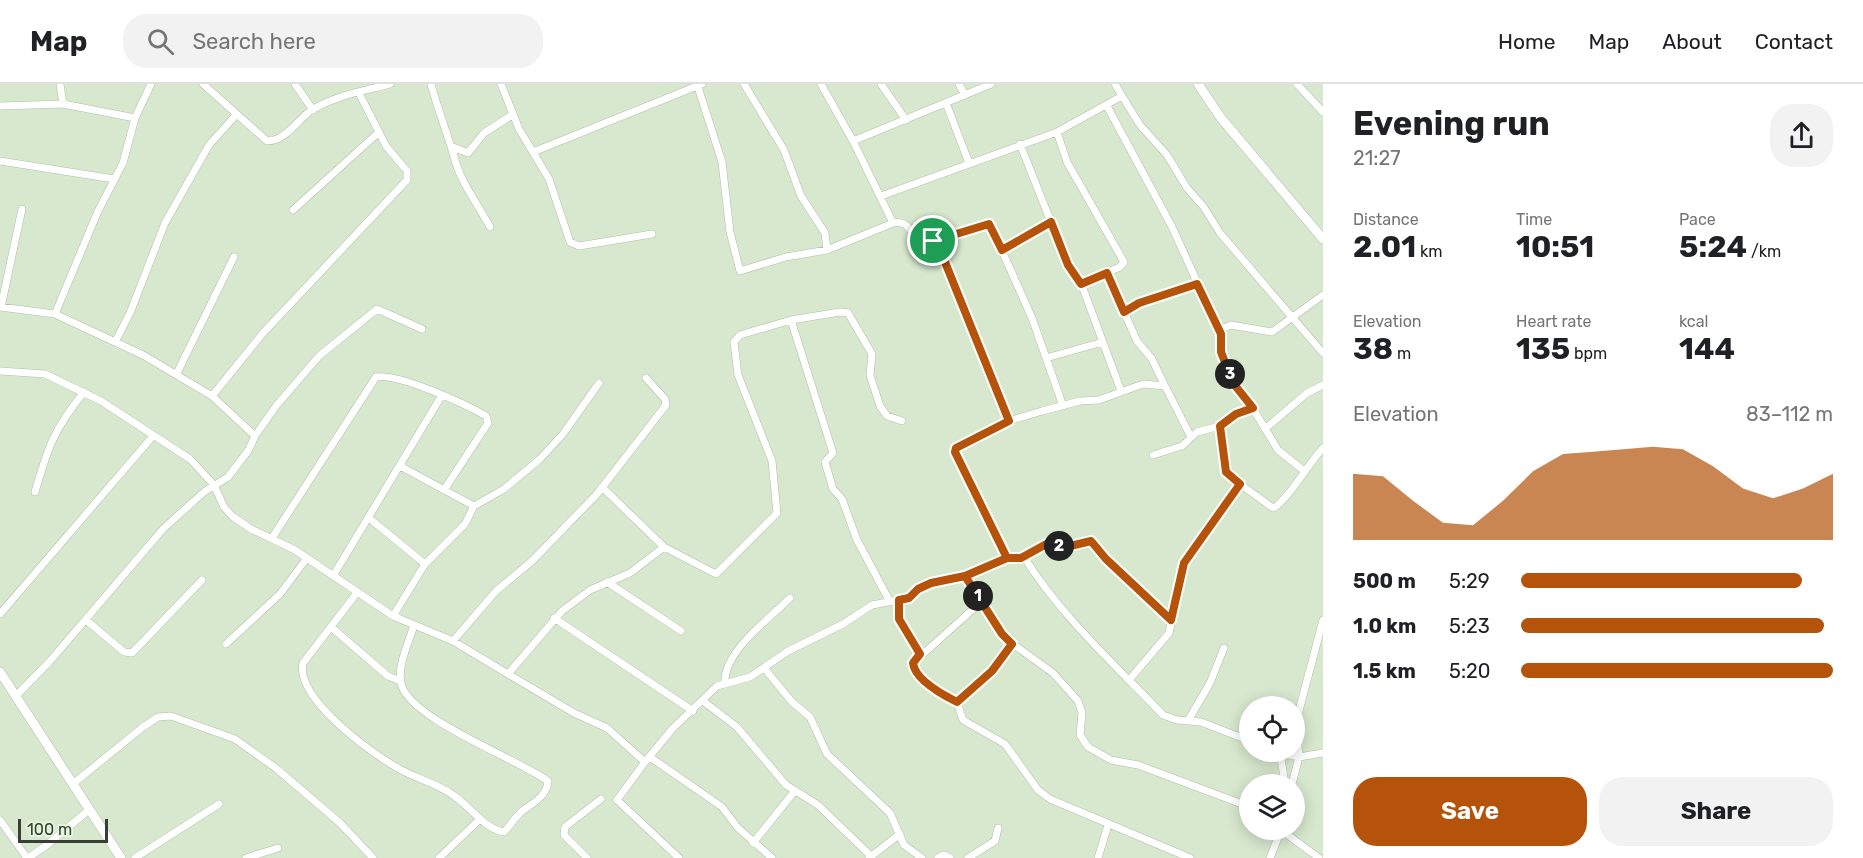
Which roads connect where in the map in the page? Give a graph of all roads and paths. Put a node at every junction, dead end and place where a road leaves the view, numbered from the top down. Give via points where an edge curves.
1 (60, 84) edge
2 (151, 84) edge
3 (203, 84) edge
4 (294, 84) edge
5 (390, 84) edge
6 (430, 84) edge
7 (501, 84) edge
8 (699, 84) edge
9 (744, 84) edge
10 (821, 84) edge
11 (881, 84) edge
12 (959, 84) edge
13 (991, 84) edge
14 (1115, 84) edge
15 (1198, 84) edge
16 (1297, 84) edge
17 (359, 93) junction
18 (965, 95) junction
19 (1122, 96) junction
20 (946, 103) junction
21 (63, 105) junction
22 (0, 106) edge
23 (1107, 106) junction
24 (313, 110) junction
25 (1323, 112) edge
26 (236, 115) junction
27 (512, 115) junction
28 (135, 118) junction
29 (906, 120) junction
30 (379, 132) junction
31 (1057, 132) junction
32 (853, 141) junction
33 (1020, 144) junction
34 (453, 147) junction
35 (533, 152) junction
36 (0, 161) edge
37 (969, 163) junction
38 (114, 179) junction
39 (881, 196) junction
40 (22, 209) dead end
41 (293, 210) dead end
42 (1051, 222) junction
43 (893, 223) junction
44 (490, 227) dead end
45 (652, 234) dead end
46 (1323, 239) edge
47 (933, 241) junction
48 (827, 250) junction
49 (1002, 250) junction
50 (234, 257) dead end
51 (1107, 273) junction
52 (1081, 284) junction
53 (1197, 284) junction
54 (1323, 295) edge
55 (1, 307) edge
56 (1124, 312) junction
57 (55, 314) junction
58 (1291, 317) junction
59 (791, 320) junction
60 (422, 329) dead end
61 (1219, 330) junction
62 (115, 342) junction
63 (1102, 342) junction
64 (1323, 353) edge
65 (1046, 358) junction
66 (0, 371) edge
67 (177, 373) junction
68 (646, 378) dead end
69 (598, 383) dead end
70 (1164, 384) junction
71 (1323, 385) edge
72 (1121, 391) junction
73 (84, 392) junction
74 (442, 395) junction
75 (212, 396) junction
76 (1063, 406) junction
77 (1253, 408) junction
78 (902, 421) dead end
79 (1009, 421) junction
80 (1220, 426) junction
81 (1264, 429) junction
82 (153, 436) junction
83 (255, 436) junction
84 (1191, 437) junction
85 (1323, 448) edge
86 (1153, 455) dead end
87 (400, 466) junction
88 (1304, 470) junction
89 (1240, 484) junction
90 (214, 485) junction
91 (602, 487) junction
92 (444, 490) junction
93 (35, 492) dead end
94 (474, 506) junction
95 (369, 518) junction
96 (272, 538) junction
97 (664, 547) junction
98 (1024, 556) junction
99 (307, 558) junction
100 (1007, 558) junction
101 (425, 564) junction
102 (333, 576) junction
103 (965, 576) junction
104 (201, 580) dead end
105 (607, 582) junction
106 (356, 594) junction
107 (790, 598) dead end
108 (889, 600) junction
109 (899, 600) junction
110 (981, 602) junction
111 (0, 614) edge
112 (393, 616) junction
113 (554, 618) junction
114 (86, 620) junction
115 (1171, 620) junction
116 (1323, 620) edge
117 (414, 625) junction
118 (331, 627) junction
119 (681, 631) dead end
120 (453, 640) junction
121 (226, 644) dead end
122 (1012, 644) junction
123 (1224, 648) dead end
124 (920, 654) junction
125 (764, 668) junction
126 (0, 672) edge
127 (508, 674) junction
128 (1130, 679) junction
129 (400, 681) junction
130 (725, 683) junction
131 (16, 696) junction
132 (1302, 696) edge
133 (703, 701) junction
134 (957, 702) junction
135 (693, 711) junction
136 (1190, 719) junction
137 (1239, 737) edge
138 (1323, 753) edge
139 (1305, 756) edge
140 (648, 760) junction
141 (74, 783) junction
142 (794, 792) junction
143 (601, 799) dead end
144 (1239, 803) edge
145 (219, 804) dead end
146 (90, 809) junction
147 (480, 819) junction
148 (0, 820) edge
149 (1108, 825) junction
150 (998, 828) dead end
151 (900, 834) junction
152 (1277, 840) edge
153 (1295, 840) edge
154 (753, 843) junction
155 (278, 848) dead end
156 (1175, 855) edge
157 (869, 857) edge
158 (27, 858) edge
159 (121, 858) edge
160 (135, 858) edge
161 (246, 858) edge
162 (373, 858) edge
163 (439, 858) edge
164 (587, 858) edge
165 (679, 858) edge
166 (772, 858) edge
167 (922, 858) edge
168 (938, 858) edge
169 (950, 858) edge
170 (968, 858) edge
171 (1098, 858) edge
172 (1190, 858) edge
173 (1270, 858) edge
174 (1319, 858) edge

1 - 21 street
2 - 28 street
3 - 26 street
4 - 24 street
5 - 17 street
6 - 34 street
7 - 27 street
8 - 35 street
8 - 48 street via 722,162 730,232 740,271
9 - 48 street via 784,150 801,196 825,233
10 - 32 street
11 - 29 street
12 - 18 street
13 - 18 street
14 - 19 street
15 - 46 street via 1221,118
16 - 25 street
17 - 24 street
17 - 30 street
18 - 20 street
19 - 23 street
19 - 58 street via 1220,233
20 - 29 street
20 - 37 street
21 - 22 street
21 - 28 street
23 - 31 street
23 - 53 street via 1172,227
24 - 26 street via 273,141 261,137
26 - 62 street via 209,145 165,223
27 - 34 street via 484,133 472,151 460,152
27 - 35 street
28 - 38 street via 123,163
29 - 32 street
30 - 41 street
30 - 75 street via 407,171 407,180 263,333
31 - 33 street
31 - 51 street via 1067,162 1122,255 1124,262 1120,267
32 - 39 street
33 - 37 street
33 - 42 street
34 - 44 street via 455,161
35 - 45 street via 549,179 574,245
36 - 38 street
37 - 39 street
38 - 57 street
39 - 43 street
40 - 55 street
42 - 49 street
42 - 52 street via 1068,265
43 - 47 street via 908,226 918,242
43 - 48 street
47 - 49 street via 989,224
47 - 79 street
49 - 65 street
50 - 67 street
51 - 52 street
51 - 56 street
52 - 63 street
53 - 56 street via 1139,303
53 - 61 street
54 - 58 street
55 - 57 street
56 - 70 street
57 - 62 street
58 - 61 street via 1267,333 1232,326
58 - 64 street
59 - 78 street via 848,313 872,354 870,375 880,406 887,416
59 - 97 street via 740,335 735,342 738,375 772,461 777,513 716,574
59 - 108 street via 833,453 825,462 833,489 842,498 857,540
60 - 83 street via 382,310 374,311 319,356
61 - 77 street via 1221,352 1233,383
62 - 67 street
63 - 65 street
63 - 72 street
65 - 76 street
66 - 73 street via 45,374
67 - 75 street
68 - 91 street via 666,405
69 - 94 street via 563,434 540,459 504,489
70 - 72 street via 1143,384
70 - 84 street
71 - 81 street via 1298,399
72 - 76 street via 1099,400
73 - 82 street
73 - 93 street via 60,422
74 - 87 street
74 - 92 street via 486,416 488,423
74 - 96 street via 376,377
75 - 83 street
76 - 79 street
77 - 80 street
77 - 81 street
79 - 100 street via 958,445 955,452
80 - 84 street
80 - 89 street via 1226,472
81 - 88 street via 1282,455
82 - 90 street via 190,459
82 - 111 street
83 - 90 street via 238,466
84 - 86 street via 1182,446
85 - 88 street
87 - 92 street
87 - 95 street
88 - 89 street via 1276,507
89 - 115 street via 1184,563
90 - 96 street via 232,516
90 - 114 street via 163,529
91 - 97 street
91 - 120 street via 532,561 496,591
92 - 94 street
94 - 101 street via 465,524
95 - 101 street
95 - 102 street
96 - 99 street
97 - 105 street via 630,573
98 - 100 street
98 - 115 street via 1050,542 1062,548 1091,541
98 - 128 street via 1071,617
99 - 102 street
99 - 121 street via 280,594
100 - 103 street
101 - 112 street
102 - 106 street
103 - 109 street via 931,583
103 - 110 street
104 - 114 street via 132,653 124,652
105 - 113 street via 582,595
105 - 119 street
106 - 112 street
106 - 118 street
107 - 130 street via 732,655
108 - 109 street
108 - 125 street via 872,605
109 - 124 street via 899,619
110 - 122 street
110 - 124 street
112 - 117 street
113 - 127 street
113 - 135 street
114 - 131 street
115 - 128 street via 1166,636
116 - 132 street
117 - 120 street
117 - 129 street
118 - 129 street via 388,676
118 - 147 street via 303,663 301,673 308,692 375,755 453,795
120 - 127 street
122 - 134 street via 992,671
122 - 144 street via 1053,674 1078,701 1082,713 1080,735 1092,751
123 - 136 street
124 - 134 street via 913,669 937,692
125 - 130 street via 743,681
125 - 151 street via 810,717 827,754 890,813
126 - 131 street
127 - 140 street via 607,728
128 - 136 street via 1163,715
129 - 147 street via 415,704 449,727 548,781 537,802 504,832
130 - 133 street
131 - 141 street
133 - 135 street
133 - 142 street via 729,720
134 - 149 street via 963,720 1005,744 1044,795
135 - 140 street via 673,728
136 - 137 street
138 - 139 street
140 - 154 street via 722,807
140 - 165 street via 617,800
141 - 146 street
141 - 162 street via 143,727 158,717 171,716 236,739 340,823
142 - 154 street
142 - 157 street via 818,806
143 - 164 street via 565,827 564,835
145 - 160 street
146 - 158 street
146 - 159 street
147 - 163 street
148 - 158 street
149 - 156 street
149 - 171 street
150 - 170 street via 995,841
151 - 157 street
151 - 167 street via 904,845
152 - 173 street
153 - 174 street
154 - 166 street
155 - 161 street
156 - 172 street
168 - 169 street

